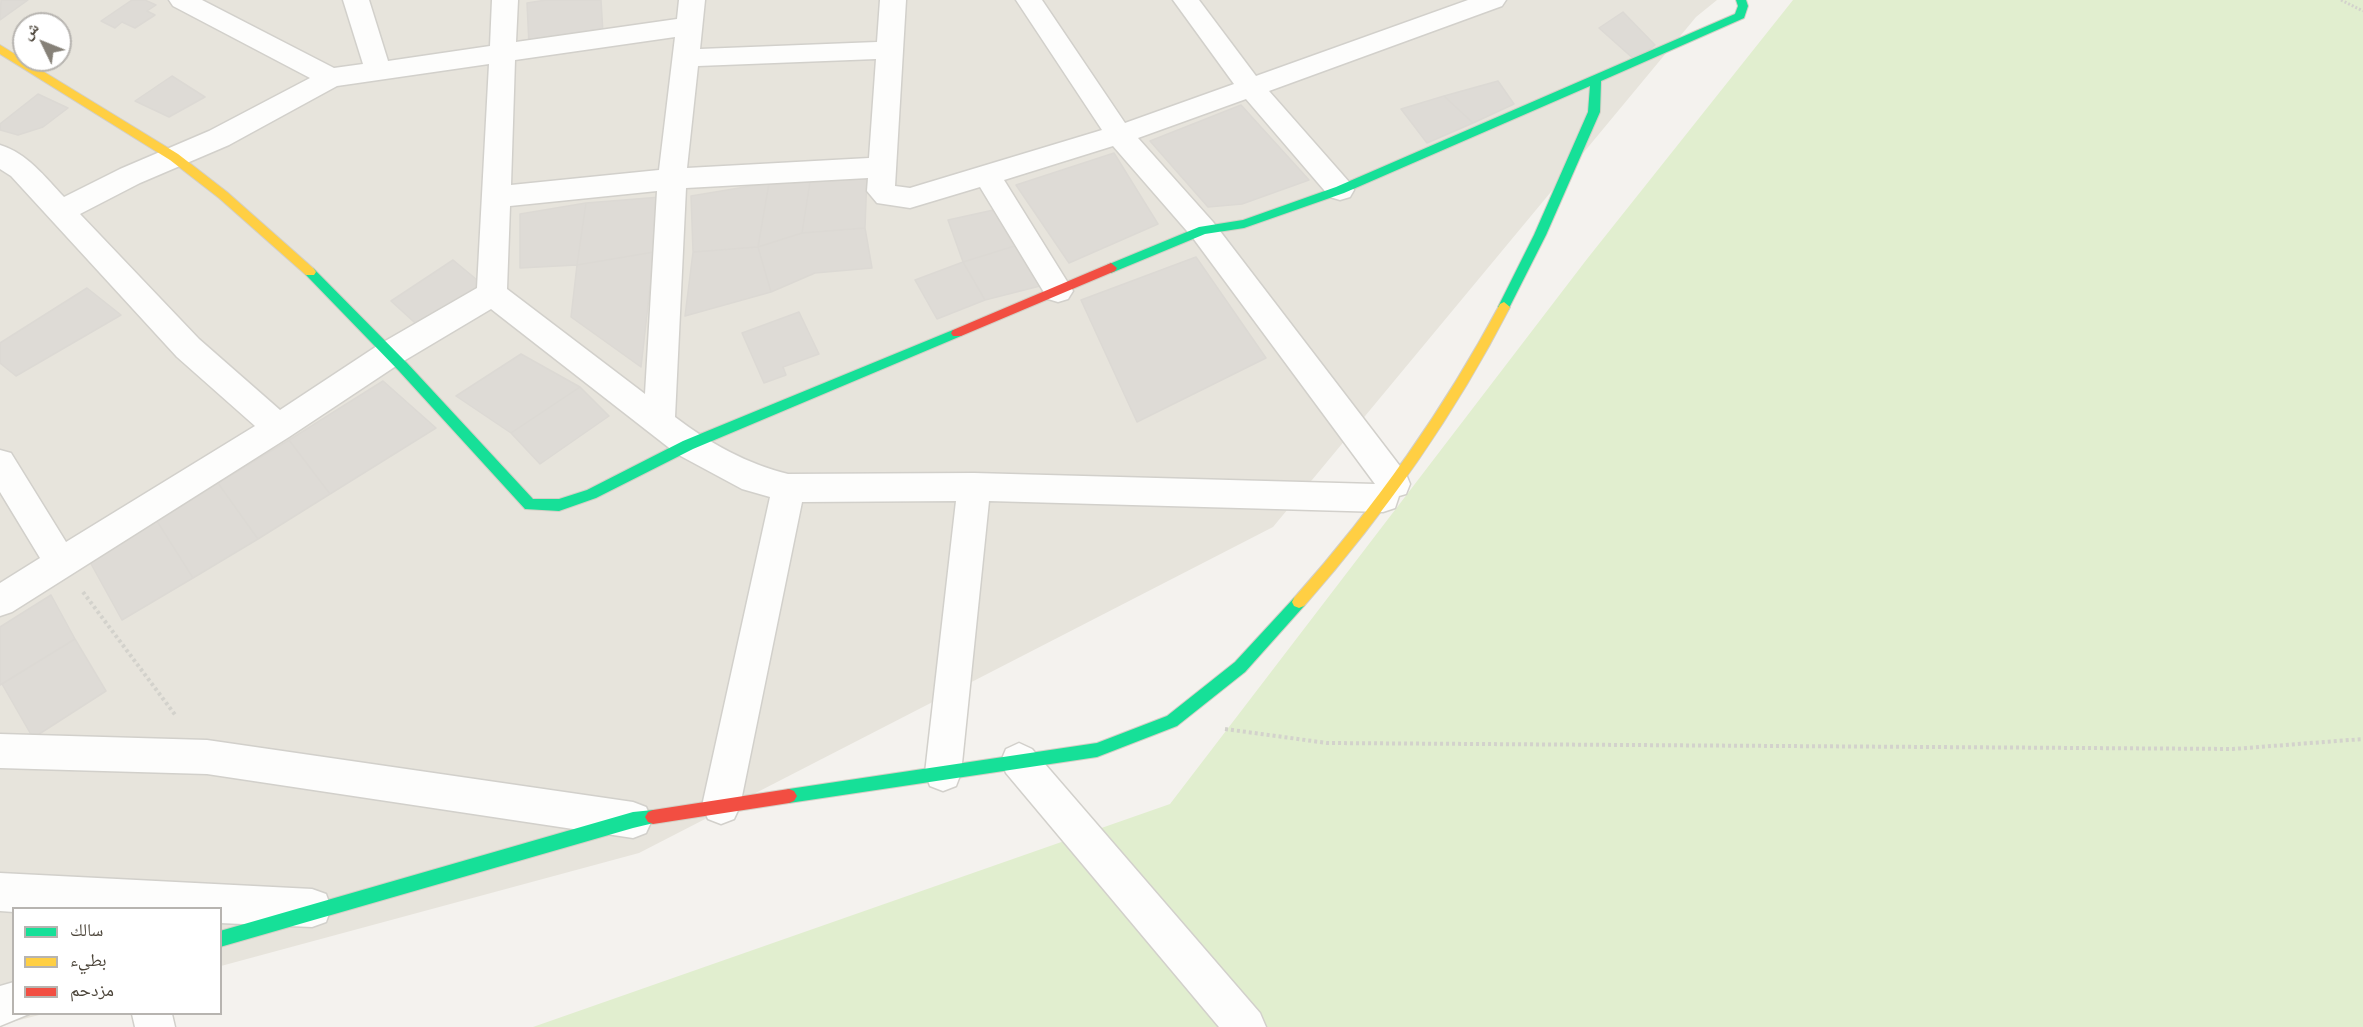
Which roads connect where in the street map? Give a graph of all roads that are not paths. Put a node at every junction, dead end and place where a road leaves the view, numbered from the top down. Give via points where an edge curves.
1 (182, 0) edge
2 (356, 0) edge
3 (505, 0) edge
4 (893, 0) edge
5 (1029, 0) edge
6 (1493, 0) edge
7 (1741, 0) edge
8 (1189, 1) edge
9 (690, 13) edge
10 (0, 49) edge
11 (891, 50) junction
12 (503, 54) junction
13 (686, 58) junction
14 (379, 72) junction
15 (331, 78) junction
16 (1596, 78) junction
17 (1251, 88) junction
18 (1119, 135) junction
19 (173, 156) junction
20 (883, 167) junction
21 (7, 168) edge
22 (987, 176) junction
23 (672, 179) junction
24 (1340, 190) junction
25 (496, 197) junction
26 (61, 211) junction
27 (1203, 230) junction
28 (1058, 291) junction
29 (492, 294) junction
30 (391, 353) junction
31 (659, 423) junction
32 (278, 429) junction
33 (688, 445) junction
34 (0, 463) edge
35 (974, 487) junction
36 (788, 488) junction
37 (1388, 491) junction
38 (61, 563) junction
39 (0, 602) edge
40 (0, 751) edge
41 (1019, 761) junction
42 (943, 772) junction
43 (722, 806) junction
44 (633, 820) junction
45 (0, 892) edge
46 (326, 909) junction
47 (222, 938) edge
48 (1246, 1027) edge

1 - 15 street
2 - 14 street
3 - 12 street
4 - 11 street
5 - 18 street
6 - 17 street
7 - 16 street via 1740,16
8 - 17 street
9 - 12 street
9 - 13 street
10 - 19 street
11 - 13 street
11 - 20 street
12 - 14 street
12 - 25 street
13 - 23 street
14 - 15 street
15 - 19 street via 219,138
16 - 24 street
16 - 37 street via 1594,112 1540,236 1479,358
17 - 18 street
17 - 24 street
18 - 22 street
18 - 27 street
19 - 26 street
19 - 30 street via 258,225
20 - 22 street via 881,191 900,198
20 - 23 street
21 - 26 street
22 - 28 street
23 - 25 street
23 - 31 street
24 - 27 street via 1244,224
25 - 29 street
26 - 32 street via 188,348
27 - 28 street
27 - 37 street
28 - 33 street
29 - 30 street
29 - 31 street
30 - 32 street
30 - 33 street via 530,505 559,506 591,494
31 - 33 street
32 - 38 street
33 - 36 street via 753,479
34 - 38 street
35 - 36 street
35 - 37 street
35 - 42 street
36 - 43 street
37 - 41 street via 1311,589 1240,667 1172,721 1097,750
38 - 39 street
40 - 44 street via 207,757
41 - 42 street
41 - 48 street
42 - 43 street
43 - 44 street
44 - 46 street
45 - 46 street
46 - 47 street

